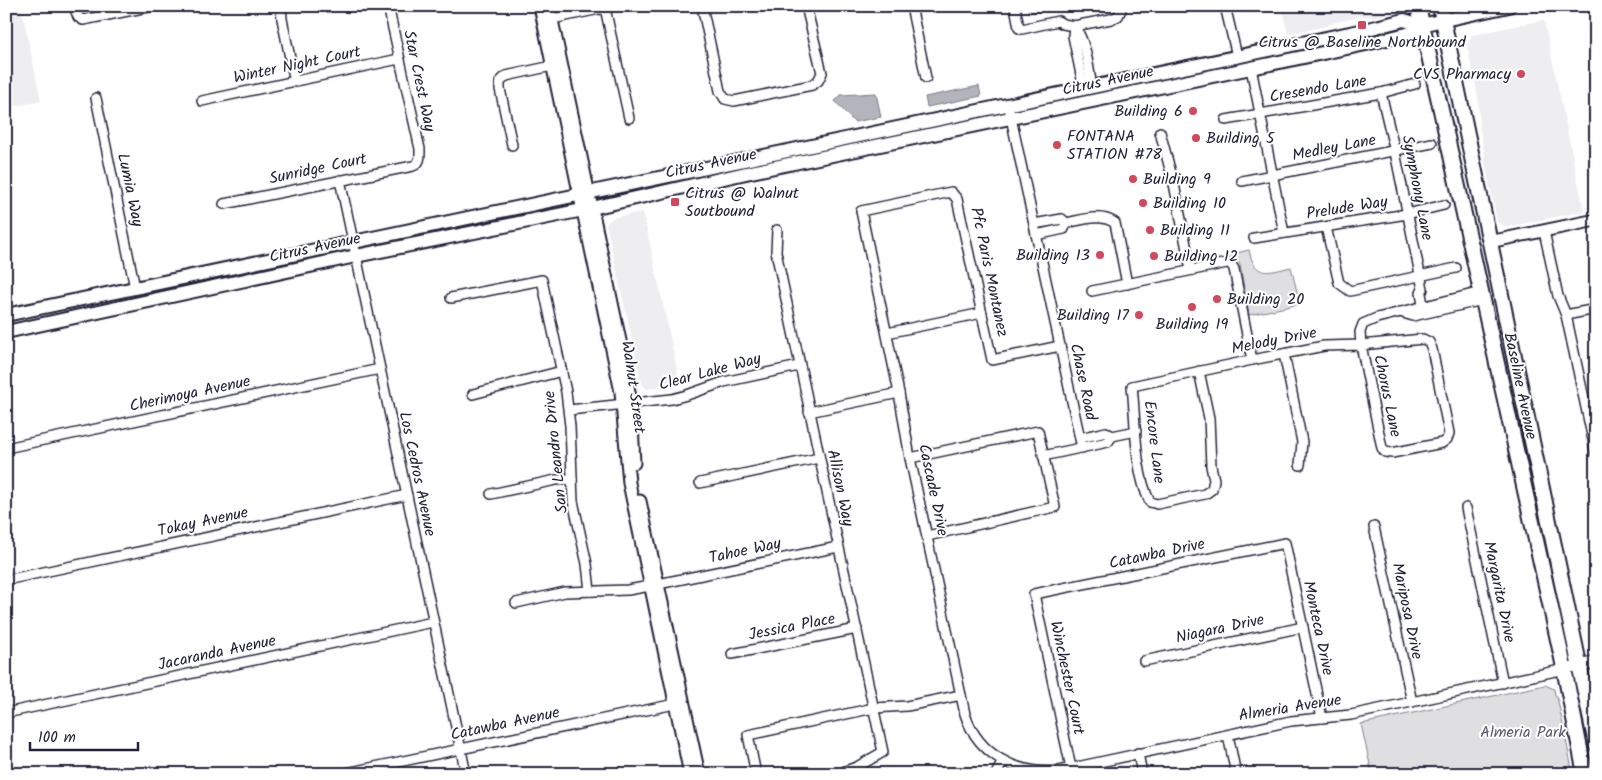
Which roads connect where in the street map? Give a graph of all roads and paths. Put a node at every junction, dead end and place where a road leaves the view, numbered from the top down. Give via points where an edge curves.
1 (74, 6) edge
2 (153, 6) edge
3 (282, 6) edge
4 (388, 6) edge
5 (540, 6) edge
6 (549, 6) edge
7 (614, 6) edge
8 (702, 6) edge
9 (806, 6) edge
10 (912, 6) edge
11 (1015, 6) edge
12 (1121, 6) edge
13 (1225, 6) edge
14 (1418, 6) edge
15 (1440, 6) edge
16 (1509, 6) edge
17 (605, 8) junction
18 (552, 19) junction
19 (1443, 20) junction
20 (1422, 25) junction
21 (1074, 26) junction
22 (1237, 56) junction
23 (399, 59) junction
24 (552, 66) junction
25 (1251, 68) junction
26 (926, 78) dead end
27 (294, 82) junction
28 (1415, 84) dead end
29 (1088, 88) junction
30 (1381, 94) junction
31 (96, 98) dead end
32 (202, 101) dead end
33 (1008, 105) junction
34 (1260, 114) junction
35 (629, 118) dead end
36 (1011, 119) junction
37 (1226, 120) dead end
38 (1160, 132) dead end
39 (1432, 144) dead end
40 (512, 145) dead end
41 (1395, 152) junction
42 (419, 162) joint
43 (1272, 175) junction
44 (340, 180) junction
45 (1242, 181) dead end
46 (951, 192) joint
47 (584, 194) junction
48 (224, 204) dead end
49 (1444, 205) dead end
50 (588, 209) junction
51 (1407, 214) junction
52 (1596, 220) edge
53 (1069, 223) junction
54 (1034, 224) junction
55 (1326, 227) junction
56 (777, 230) dead end
57 (1544, 231) junction
58 (1284, 233) junction
59 (1036, 235) junction
60 (1254, 238) dead end
61 (1489, 242) junction
62 (353, 243) junction
63 (356, 256) junction
64 (1456, 268) dead end
65 (1191, 270) junction
66 (1420, 277) junction
67 (1127, 284) junction
68 (135, 288) junction
69 (1092, 291) dead end
70 (1482, 296) junction
71 (451, 298) dead end
72 (1428, 307) junction
73 (1596, 309) edge
74 (982, 312) junction
75 (6, 315) edge
76 (1566, 315) junction
77 (6, 332) edge
78 (887, 333) junction
79 (1361, 345) junction
80 (1060, 346) junction
81 (1284, 354) junction
82 (1252, 360) junction
83 (799, 366) junction
84 (380, 369) junction
85 (1199, 371) junction
86 (562, 372) junction
87 (1132, 386) joint
88 (899, 393) junction
89 (473, 394) dead end
90 (627, 405) junction
91 (569, 410) junction
92 (809, 412) junction
93 (1136, 431) junction
94 (1112, 436) junction
95 (1080, 438) junction
96 (6, 448) edge
97 (1082, 448) junction
98 (1386, 452) joint
99 (1596, 454) edge
100 (1043, 456) junction
101 (819, 458) junction
102 (910, 458) junction
103 (1300, 465) dead end
104 (572, 479) junction
105 (700, 483) dead end
106 (491, 494) dead end
107 (406, 496) junction
108 (1466, 508) dead end
109 (1374, 526) dead end
110 (927, 536) junction
111 (1285, 543) joint
112 (838, 547) junction
113 (6, 580) edge
114 (654, 585) junction
115 (590, 591) junction
116 (1034, 594) joint
117 (516, 603) dead end
118 (433, 622) junction
119 (1303, 627) junction
120 (857, 629) junction
121 (732, 654) dead end
122 (1144, 661) dead end
123 (1596, 662) edge
124 (1579, 666) junction
125 (1564, 669) junction
126 (1503, 683) junction
127 (961, 694) junction
128 (1412, 702) junction
129 (675, 704) junction
130 (874, 708) junction
131 (6, 713) edge
132 (1322, 718) junction
133 (1228, 735) junction
134 (1596, 744) edge
135 (460, 749) junction
136 (1138, 753) junction
137 (1003, 762) junction
138 (1071, 768) junction
139 (845, 771) dead end
140 (342, 774) edge
141 (466, 774) edge
142 (690, 774) edge
143 (699, 774) edge
144 (756, 774) edge
145 (996, 774) edge
146 (1142, 774) edge
147 (1236, 774) edge
148 (1585, 774) edge

1 - 2 street via 78,17 83,20
3 - 27 street
4 - 23 street, Star Crest Way
5 - 24 street, Walnut Street
6 - 18 street, Walnut Street
7 - 17 street
8 - 9 street via 720,91 725,99 734,101 812,85 818,80 822,73
10 - 26 street
11 - 21 street via 1019,28 1058,21
12 - 21 street via 1118,16 1111,19
13 - 22 street
14 - 20 main road, Baseline Avenue
15 - 19 main road, Baseline Avenue
16 - 19 main road, Citrus Avenue
17 - 18 street
17 - 35 street
18 - 47 street, Walnut Street
19 - 20 main road, Citrus Avenue
19 - 61 main road, Baseline Avenue
20 - 22 main road, Citrus Avenue via 1404,20
20 - 25 main road, Citrus Avenue via 1411,33
20 - 70 main road, Baseline Avenue
21 - 29 street via 1083,43
22 - 29 main road, Citrus Avenue
23 - 27 street, Winter Night Court
23 - 42 street, Star Crest Way via 420,149
24 - 40 street via 506,76 500,82
24 - 47 street, Walnut Street
25 - 34 street
25 - 36 main road, Citrus Avenue
27 - 32 street, Winter Night Court
28 - 30 street, Cresendo Lane
29 - 33 main road, Citrus Avenue
30 - 34 street, Cresendo Lane
30 - 41 street, Symphony Lane
31 - 68 street, Lumia Way
33 - 36 street, Chase Road
33 - 47 main road, Citrus Avenue
34 - 37 street, Cresendo Lane
34 - 43 street
36 - 50 main road, Citrus Avenue
36 - 54 street, Chase Road
38 - 65 street
39 - 41 street, Medley Lane
41 - 43 street, Medley Lane
41 - 51 street, Symphony Lane
42 - 44 street, Sunridge Court
43 - 45 street, Medley Lane
43 - 58 street
44 - 48 street, Sunridge Court
44 - 62 street, Los Cedros Avenue
46 - 74 street, Pfc Paris Montanez via 957,198
46 - 78 street, Cascade Drive via 861,212
47 - 50 street, Walnut Street
47 - 62 main road, Citrus Avenue
49 - 51 street, Prelude Way
50 - 63 main road, Citrus Avenue
50 - 90 street, Walnut Street
51 - 55 street, Prelude Way
51 - 66 street, Symphony Lane
52 - 57 street
53 - 54 street via 1062,220
53 - 59 street via 1064,229
53 - 67 street via 1098,217 1115,223
54 - 59 street, Chase Road
55 - 58 street, Prelude Way
55 - 66 street via 1339,283 1350,291
56 - 83 street, Allison Way via 776,252
57 - 61 street
57 - 76 street via 1558,296
58 - 60 street, Prelude Way
59 - 80 street, Chase Road
61 - 124 main road, Baseline Avenue
62 - 63 street, Los Cedros Avenue
62 - 68 main road, Citrus Avenue
63 - 77 main road, Citrus Avenue
63 - 84 street, Los Cedros Avenue
64 - 66 street
65 - 67 street
65 - 82 street via 1227,262 1231,264
66 - 72 street, Symphony Lane via 1423,289 1428,291
67 - 69 street
68 - 75 main road, Citrus Avenue
70 - 72 street
70 - 125 main road, Baseline Avenue
71 - 86 street, San Leandro Drive via 542,280
72 - 79 street, Chorus Lane via 1413,316 1400,312 1363,324
73 - 76 street
74 - 78 street
74 - 80 street, Pfc Paris Montanez via 992,360
76 - 99 street
78 - 88 street, Cascade Drive
79 - 81 street, Melody Drive via 1324,346
79 - 98 street, Chorus Lane via 1382,448
79 - 98 street, Melody Drive via 1424,339 1432,349 1449,433 1447,439 1442,443
80 - 95 street, Chase Road
81 - 82 street, Melody Drive
81 - 103 street via 1302,442
82 - 85 street, Melody Drive
83 - 90 street, Clear Lake Way via 724,382 672,399
83 - 92 street, Allison Way
84 - 96 street, Cherimoya Avenue
84 - 107 street, Los Cedros Avenue
85 - 87 street, Melody Drive
85 - 93 street, Encore Lane via 1209,418 1212,489 1205,494 1157,504 1150,502 1139,460
86 - 89 street
86 - 91 street, San Leandro Drive
87 - 93 street, Encore Lane
88 - 92 street
88 - 102 street, Cascade Drive
90 - 91 street, Clear Lake Way
90 - 114 street, Walnut Street
91 - 104 street, San Leandro Drive
92 - 101 street, Allison Way
93 - 94 street
94 - 95 street via 1106,432
94 - 97 street via 1108,442
95 - 97 street, Chase Road
97 - 100 street
100 - 102 street via 1038,431
100 - 110 street via 1055,507
101 - 105 street
101 - 112 street, Allison Way
102 - 110 street, Cascade Drive
104 - 106 street
104 - 115 street, San Leandro Drive via 573,501
107 - 113 street, Tokay Avenue
107 - 118 street, Los Cedros Avenue
108 - 126 street, Margarita Drive
109 - 128 street, Mariposa Drive
110 - 127 street, Cascade Drive
111 - 116 street, Catawba Drive
111 - 119 street, Monteca Drive
112 - 114 street, Tahoe Way
112 - 120 street, Allison Way
114 - 115 street, Tahoe Way via 628,590
114 - 129 street, Walnut Street
114 - 143 street, Walnut Street
115 - 117 street, Tahoe Way via 565,592
116 - 138 street, Winchester Court
118 - 131 street, Jacaranda Avenue
118 - 135 street, Los Cedros Avenue
119 - 122 street, Niagara Drive
119 - 132 street, Monteca Drive
120 - 121 street, Jessica Place
120 - 130 street, Allison Way
123 - 124 street, Almeria Avenue
124 - 125 street, Almeria Avenue
124 - 134 main road, Baseline Avenue
125 - 126 street, Almeria Avenue
125 - 148 main road, Baseline Avenue
126 - 128 street, Almeria Avenue
127 - 130 street via 907,706
127 - 137 street, Cascade Drive via 973,732 987,750
128 - 132 street, Almeria Avenue
129 - 135 street, Catawba Avenue
129 - 142 street, Walnut Street
130 - 139 street, Allison Way via 883,752
130 - 144 street via 748,735
132 - 133 street, Almeria Avenue via 1291,721
133 - 136 street, Almeria Avenue
133 - 147 street
135 - 140 street, Catawba Avenue
135 - 141 street, Los Cedros Avenue
136 - 138 street, Almeria Avenue
136 - 146 street
137 - 138 street, Almeria Avenue via 1040,772
137 - 145 street

